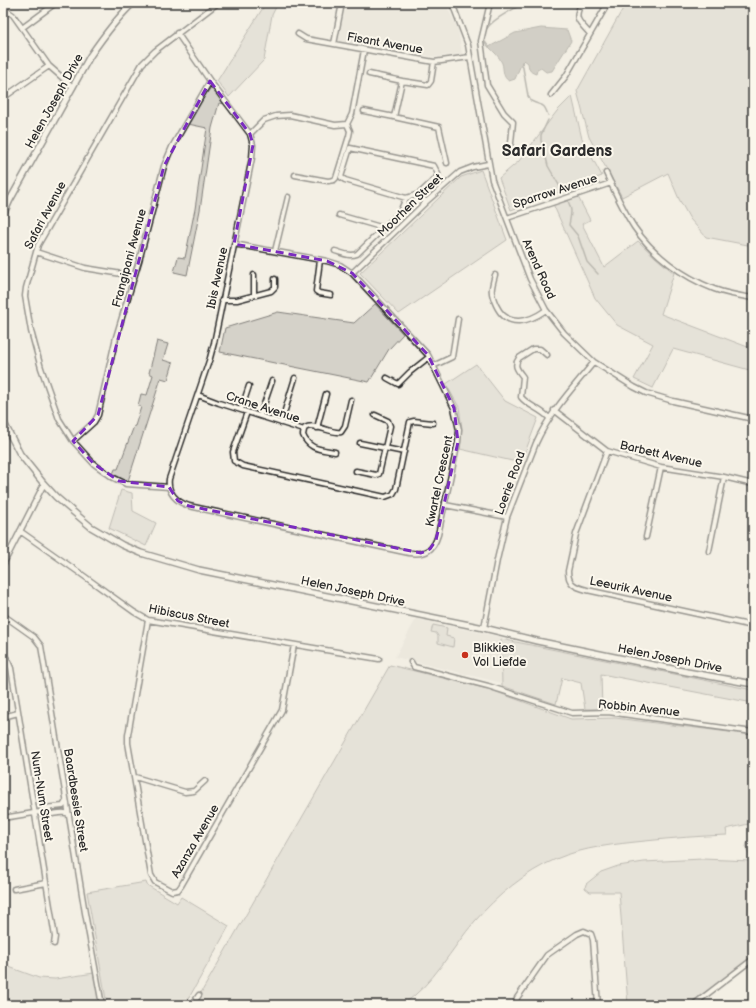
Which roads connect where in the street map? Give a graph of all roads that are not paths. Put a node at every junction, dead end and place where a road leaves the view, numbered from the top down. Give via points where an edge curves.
1 (56, 3) edge
2 (133, 3) edge
3 (218, 3) edge
4 (342, 3) edge
5 (452, 3) edge
6 (490, 3) edge
7 (582, 3) edge
8 (608, 3) edge
9 (3, 8) edge
10 (22, 28) junction
11 (177, 33) junction
12 (298, 34) dead end
13 (590, 34) junction
14 (334, 44) junction
15 (364, 50) junction
16 (470, 57) junction
17 (434, 62) junction
18 (49, 66) junction
19 (369, 74) dead end
20 (210, 80) junction
21 (402, 81) junction
22 (73, 87) junction
23 (551, 95) dead end
24 (3, 98) edge
25 (364, 111) dead end
26 (394, 117) junction
27 (347, 124) junction
28 (250, 134) junction
29 (506, 155) dead end
30 (447, 163) dead end
31 (488, 164) junction
32 (606, 172) dead end
33 (295, 175) dead end
34 (611, 183) junction
35 (419, 194) junction
36 (288, 197) dead end
37 (406, 198) junction
38 (426, 202) junction
39 (3, 215) edge
40 (339, 215) dead end
41 (506, 218) junction
42 (384, 228) junction
43 (234, 244) junction
44 (276, 251) junction
45 (335, 251) dead end
46 (36, 252) junction
47 (320, 260) junction
48 (352, 274) junction
49 (254, 275) dead end
50 (134, 276) junction
51 (495, 276) dead end
52 (275, 279) dead end
53 (254, 295) junction
54 (330, 295) dead end
55 (753, 298) edge
56 (222, 300) junction
57 (546, 310) junction
58 (458, 319) dead end
59 (547, 355) dead end
60 (429, 357) junction
61 (594, 362) junction
62 (433, 366) junction
63 (295, 378) dead end
64 (387, 378) dead end
65 (272, 381) dead end
66 (249, 386) dead end
67 (326, 394) dead end
68 (198, 395) junction
69 (351, 400) dead end
70 (241, 410) junction
71 (554, 410) junction
72 (247, 412) junction
73 (376, 415) dead end
74 (260, 416) junction
75 (549, 418) junction
76 (753, 418) edge
77 (3, 421) edge
78 (281, 423) junction
79 (434, 423) dead end
80 (317, 428) junction
81 (304, 430) junction
82 (73, 441) junction
83 (360, 443) dead end
84 (385, 448) junction
85 (607, 451) junction
86 (336, 452) dead end
87 (404, 452) junction
88 (661, 467) junction
89 (356, 471) dead end
90 (724, 477) junction
91 (44, 484) junction
92 (753, 484) edge
93 (169, 487) junction
94 (445, 505) junction
95 (508, 517) junction
96 (20, 531) junction
97 (646, 537) dead end
98 (709, 550) dead end
99 (3, 565) edge
100 (3, 615) edge
101 (148, 620) junction
102 (753, 626) edge
103 (484, 628) junction
104 (294, 645) junction
105 (3, 654) edge
106 (380, 659) dead end
107 (411, 662) dead end
108 (753, 684) edge
109 (18, 713) junction
110 (3, 716) edge
111 (753, 732) edge
112 (135, 777) junction
113 (205, 781) dead end
114 (67, 801) junction
115 (40, 812) junction
116 (34, 813) junction
117 (69, 814) junction
118 (3, 818) edge
119 (46, 883) junction
120 (14, 889) dead end
121 (54, 944) dead end
122 (753, 959) edge
123 (199, 995) dead end
124 (102, 1005) edge
125 (192, 1005) edge
126 (516, 1005) edge
127 (598, 1005) edge
128 (693, 1005) edge

1 - 10 street
2 - 22 street, Helen Joseph Drive via 105,34
3 - 11 street, Safari Avenue
4 - 14 street
5 - 16 street, Arend Road
6 - 29 street via 481,44 487,86 512,122 511,143
7 - 13 street via 576,13 577,19
8 - 13 street
9 - 10 street
10 - 18 street
11 - 20 street, Ibis Avenue
11 - 46 street, Safari Avenue via 142,64
12 - 14 street, Fisant Avenue
13 - 23 street via 566,76
14 - 15 street, Fisant Avenue
15 - 17 street, Fisant Avenue
15 - 27 street via 352,114
16 - 17 street, Fisant Avenue
16 - 31 street, Arend Road
17 - 21 street via 428,85
18 - 22 street
18 - 24 street
19 - 21 street
20 - 28 street, Ibis Avenue
20 - 50 street, Frangipani Avenue via 167,159
21 - 26 street
22 - 39 street, Helen Joseph Drive
25 - 26 street
26 - 30 street via 439,127
27 - 28 street via 335,125 290,115 276,116 264,120
27 - 33 street via 350,132 334,180
28 - 43 street, Ibis Avenue via 253,145 252,158
31 - 38 street, Moorhen Street via 460,172
31 - 41 street, Arend Road
32 - 34 street
34 - 41 street, Sparrow Avenue
34 - 55 street via 635,228 663,260 680,272 716,290
35 - 37 street
35 - 37 street via 436,178 438,174 434,166 350,148 342,178
35 - 38 street
36 - 44 street
37 - 42 street via 400,212
38 - 48 street, Moorhen Street
40 - 42 street
41 - 57 street, Arend Road via 530,279
42 - 45 street via 357,254 348,256
43 - 44 street, Kwartel Crescent
43 - 56 street, Ibis Avenue
44 - 47 street, Kwartel Crescent
46 - 50 street via 85,268
46 - 82 street, Safari Avenue via 26,288 26,305 41,368 59,419
47 - 48 street, Kwartel Crescent via 340,265
47 - 54 street via 316,291
48 - 60 street, Kwartel Crescent
49 - 53 street
50 - 82 street, Frangipani Avenue via 116,337 98,414 94,422
51 - 57 street via 491,291 503,317 508,320 528,320
52 - 53 street via 273,290
53 - 56 street via 234,301
56 - 68 street, Ibis Avenue via 210,358
57 - 61 street, Arend Road via 564,333
58 - 62 street via 452,357
59 - 75 street via 540,349 533,349 519,358 516,366 523,377 521,397
60 - 62 street, Kwartel Crescent
60 - 64 street via 398,384
61 - 71 street, Loerie Road
61 - 76 street, Arend Road via 646,393 692,406
62 - 94 street, Kwartel Crescent via 454,408 459,430
63 - 78 street
65 - 74 street
66 - 70 street
67 - 80 street
68 - 70 street, Crane Avenue
68 - 93 street, Ibis Avenue via 169,479
69 - 80 street via 345,426 341,432
70 - 72 street, Crane Avenue
71 - 75 street, Loerie Road
71 - 85 street, Barbett Avenue
72 - 74 street, Crane Avenue
72 - 87 street via 233,452 234,461 243,466 385,497 393,494 396,488
73 - 84 street via 390,423
74 - 78 street, Crane Avenue
75 - 95 street, Loerie Road via 536,443
77 - 91 street, Helen Joseph Drive via 20,454
78 - 81 street, Crane Avenue
79 - 87 street via 410,422
80 - 81 street via 308,426
81 - 86 street, Crane Avenue via 303,434 312,447
82 - 93 street, Safari Avenue via 94,464 120,481 131,485
83 - 84 street
84 - 87 street
84 - 89 street via 378,475
85 - 88 street, Barbett Avenue
85 - 102 street, Leeurik Avenue via 576,534 568,571 573,586
88 - 90 street, Barbett Avenue
88 - 97 street
90 - 92 street, Barbett Avenue
90 - 98 street
91 - 96 street
91 - 103 street, Helen Joseph Drive via 91,527 122,544 161,560
93 - 94 street, Kwartel Crescent via 178,501 189,506 415,554 426,552 434,545
94 - 95 street
95 - 103 street, Loerie Road
96 - 99 street
96 - 101 street, Hibiscus Street
100 - 114 street, Baardbessie Street via 34,637 41,646
101 - 104 street, Hibiscus Street
101 - 112 street, Azanza Avenue via 128,735
103 - 108 street, Helen Joseph Drive
104 - 106 street, Hibiscus Street
104 - 112 street, Azanza Avenue via 282,710 181,886 175,891 172,892 155,882 151,875
105 - 109 street, Num-Num Street via 11,668
107 - 111 street, Robbin Avenue via 414,667 488,686 572,713 608,712
109 - 110 street
109 - 116 street, Num-Num Street
112 - 113 street via 185,792 194,791
114 - 115 street via 63,806 44,808
114 - 117 street, Baardbessie Street
115 - 116 street
115 - 117 street
116 - 118 street
116 - 119 street, Num-Num Street
117 - 124 street, Baardbessie Street
119 - 120 street
119 - 121 street, Num-Num Street via 56,937
122 - 128 street
123 - 125 street
126 - 127 street via 519,995 547,955 584,931 591,934 593,940

